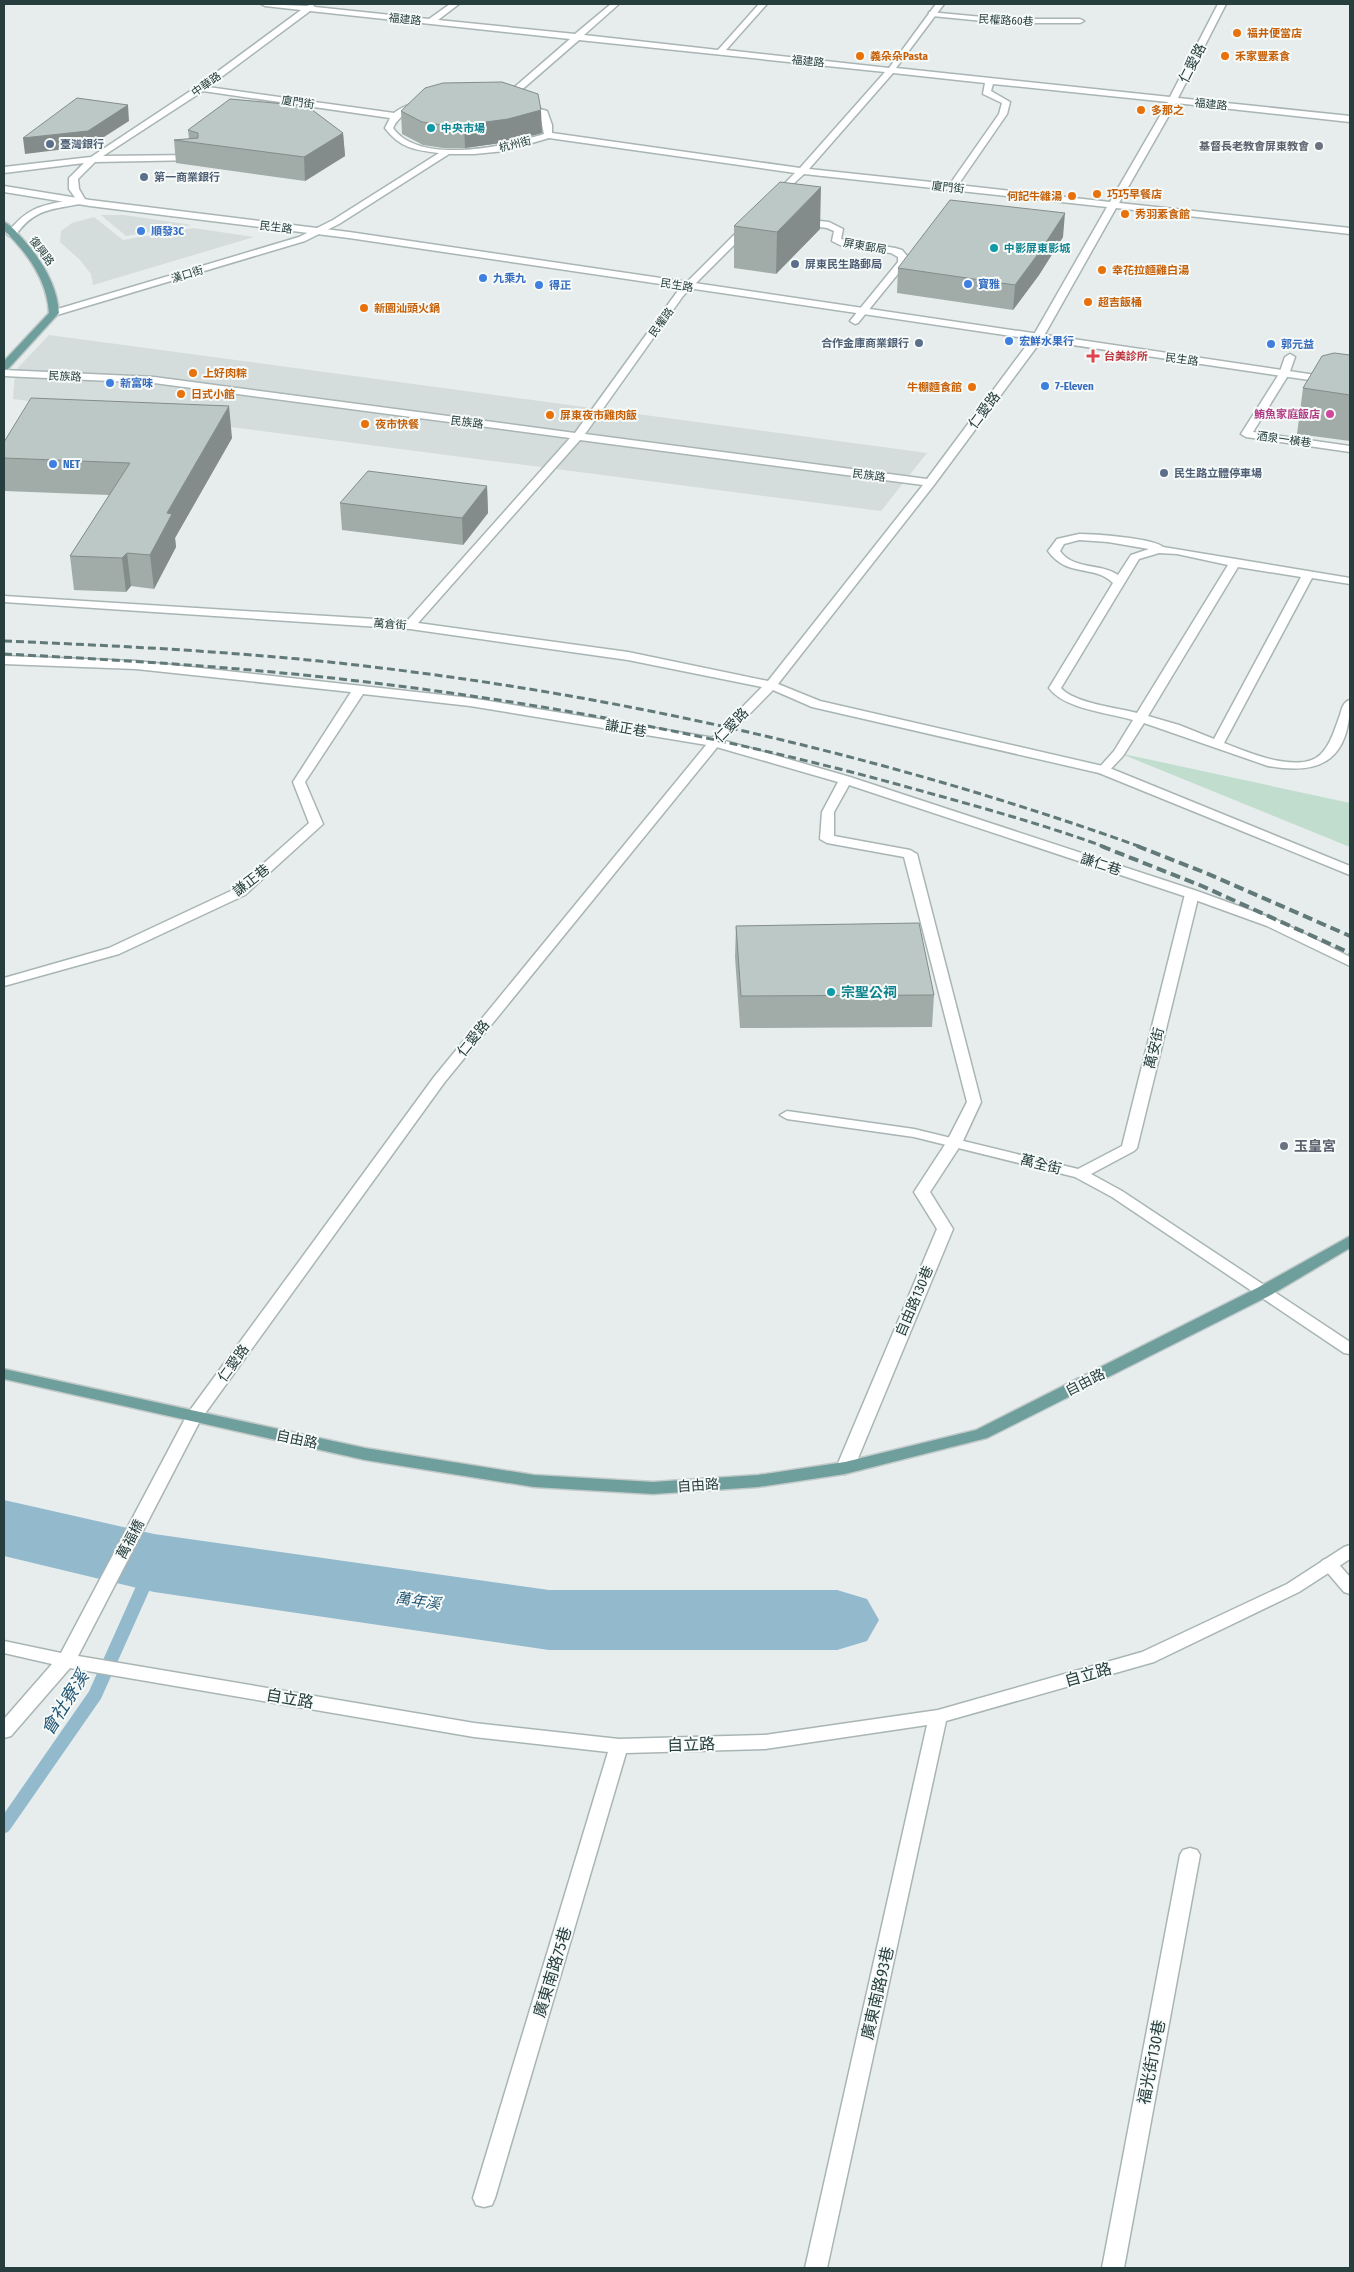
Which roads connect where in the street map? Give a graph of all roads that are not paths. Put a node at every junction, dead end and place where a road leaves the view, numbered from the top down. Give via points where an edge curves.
1 (266, 4) edge
2 (455, 4) edge
3 (615, 4) edge
4 (763, 4) edge
5 (940, 4) edge
6 (1222, 4) edge
7 (312, 6) edge
8 (932, 14) junction
9 (431, 21) junction
10 (1080, 21) dead end
11 (578, 37) junction
12 (720, 52) junction
13 (891, 70) junction
14 (990, 81) junction
15 (201, 88) junction
16 (1173, 100) junction
17 (504, 101) junction
18 (395, 116) junction
19 (1350, 119) edge
20 (548, 135) junction
21 (447, 152) junction
22 (195, 158) edge
23 (93, 159) junction
24 (4, 170) edge
25 (802, 172) junction
26 (952, 188) junction
27 (4, 189) edge
28 (81, 201) junction
29 (770, 203) edge
30 (1111, 206) junction
31 (754, 219) edge
32 (793, 220) edge
33 (4, 225) edge
34 (1350, 231) edge
35 (319, 232) junction
36 (12, 234) junction
37 (688, 287) junction
38 (863, 312) junction
39 (54, 314) junction
40 (855, 321) dead end
41 (1037, 339) junction
42 (1290, 357) dead end
43 (4, 367) edge
44 (4, 372) edge
45 (1284, 374) junction
46 (1350, 383) edge
47 (578, 436) junction
48 (1350, 449) edge
49 (930, 483) junction
50 (1177, 551) junction
51 (1235, 563) junction
52 (1308, 574) junction
53 (1350, 581) edge
54 (1119, 584) junction
55 (4, 599) edge
56 (410, 625) junction
57 (4, 660) edge
58 (771, 685) junction
59 (359, 690) junction
60 (1350, 704) edge
61 (1140, 719) junction
62 (715, 742) junction
63 (1217, 745) junction
64 (1103, 770) junction
65 (845, 780) junction
66 (1350, 871) edge
67 (1192, 894) junction
68 (1350, 962) edge
69 (4, 982) edge
70 (787, 1115) dead end
71 (954, 1143) junction
72 (1080, 1174) junction
73 (1350, 1241) edge
74 (1263, 1292) junction
75 (1350, 1349) edge
76 (4, 1374) edge
77 (194, 1417) junction
78 (845, 1468) junction
79 (1350, 1551) edge
80 (1329, 1564) junction
81 (1350, 1588) edge
82 (4, 1647) edge
83 (66, 1661) junction
84 (938, 1717) junction
85 (4, 1731) edge
86 (619, 1746) junction
87 (1190, 1855) dead end
88 (484, 2198) dead end
89 (816, 2268) edge
90 (1113, 2268) edge

1 - 7 street, 福建路
2 - 9 street
3 - 11 street
4 - 12 street
5 - 8 street
6 - 16 street, 仁愛路
7 - 9 street, 福建路
7 - 15 street, 中華路
8 - 10 street, 民權路60巷 via 1004,21
8 - 13 street
9 - 11 street, 福建路
11 - 12 street, 福建路
11 - 17 street
12 - 13 street, 福建路
13 - 14 street, 福建路
13 - 25 street
14 - 16 street, 福建路
14 - 26 street via 986,92 1006,102 1003,114
15 - 18 street, 廈門街
15 - 23 street, 中華路
16 - 19 street, 福建路
16 - 30 street, 仁愛路
17 - 18 street, 杭州街 via 441,101 414,107
17 - 20 street, 杭州街 via 544,113
18 - 21 street, 杭州街 via 389,128 396,138 417,147
20 - 21 street, 杭州街 via 519,145 485,151
20 - 25 street, 廈門街
21 - 35 street
22 - 23 street, 中華路
23 - 24 street, 中華路
23 - 28 street, 中華路 via 73,178 74,190
25 - 26 street, 廈門街
25 - 29 street
26 - 30 street, 廈門街
27 - 28 street, 民生路
28 - 35 street, 民生路
28 - 36 street via 33,214 21,221
30 - 34 street, 廈門街
30 - 41 street, 仁愛路
31 - 37 street, 民權路
32 - 38 street, 屏東郵局 via 829,225 838,229 837,241 892,250 903,257 903,262
33 - 36 main road, 復興路
35 - 37 street, 民生路
35 - 39 street, 漢口街
36 - 39 main road, 復興路 via 44,272 54,301
37 - 38 street, 民生路
37 - 47 street, 民權路
38 - 40 street, 屏東郵局
38 - 41 street, 民生路
39 - 43 main road
41 - 45 street, 民生路
41 - 49 street, 仁愛路
42 - 45 street, 酒泉一橫巷
44 - 47 street, 民族路 via 154,380
45 - 46 street, 民生路
45 - 48 street, 酒泉一橫巷 via 1246,434
47 - 49 street, 民族路
47 - 56 street, 民權路
49 - 58 street, 仁愛路
50 - 51 street
50 - 54 street via 1158,550 1136,557
50 - 54 street via 1090,537 1060,541 1054,551 1057,558 1111,575
51 - 52 street
51 - 61 street
52 - 53 street
52 - 63 street
54 - 61 street via 1054,688 1072,700
55 - 56 street, 萬倉街
56 - 58 street, 萬倉街 via 590,649
57 - 59 street, 謙正巷 via 136,665
58 - 62 street, 仁愛路
58 - 64 street, 萬倉街 via 816,704
59 - 62 street, 謙正巷 via 470,702
59 - 69 street, 謙正巷 via 299,782 316,824 240,892 114,951
60 - 63 street via 1329,753 1319,762 1282,765
61 - 63 street via 1175,728
61 - 64 street via 1119,753
62 - 65 street, 謙仁巷
62 - 77 street, 仁愛路 via 439,1080
64 - 66 street, 萬倉街
65 - 67 street, 謙仁巷
65 - 71 street via 828,812 827,839 910,854 974,1102
67 - 68 street, 謙仁巷 via 1272,922
67 - 72 street, 萬安街 via 1130,1148
70 - 71 street, 萬全街 via 914,1133
71 - 72 street, 萬全街
71 - 78 street, 自由路130巷 via 922,1192 945,1229
72 - 74 street, 萬全街 via 1117,1194
73 - 74 main road, 自由路
74 - 75 street, 萬全街
74 - 78 main road, 自由路 via 981,1434
76 - 77 main road, 自由路
77 - 78 main road, 自由路 via 364,1454 534,1480 653,1488 758,1481
77 - 83 street, 萬福橋
79 - 80 street, 自立路
80 - 81 street
80 - 84 street, 自立路 via 1293,1588 1148,1657
82 - 83 street, 自立路
83 - 85 street, 萬福橋
83 - 86 street, 自立路 via 474,1730
84 - 86 street, 自立路 via 766,1742
84 - 89 street, 廣東南路93巷
86 - 88 street, 廣東南路75巷
87 - 90 street, 福光街130巷

